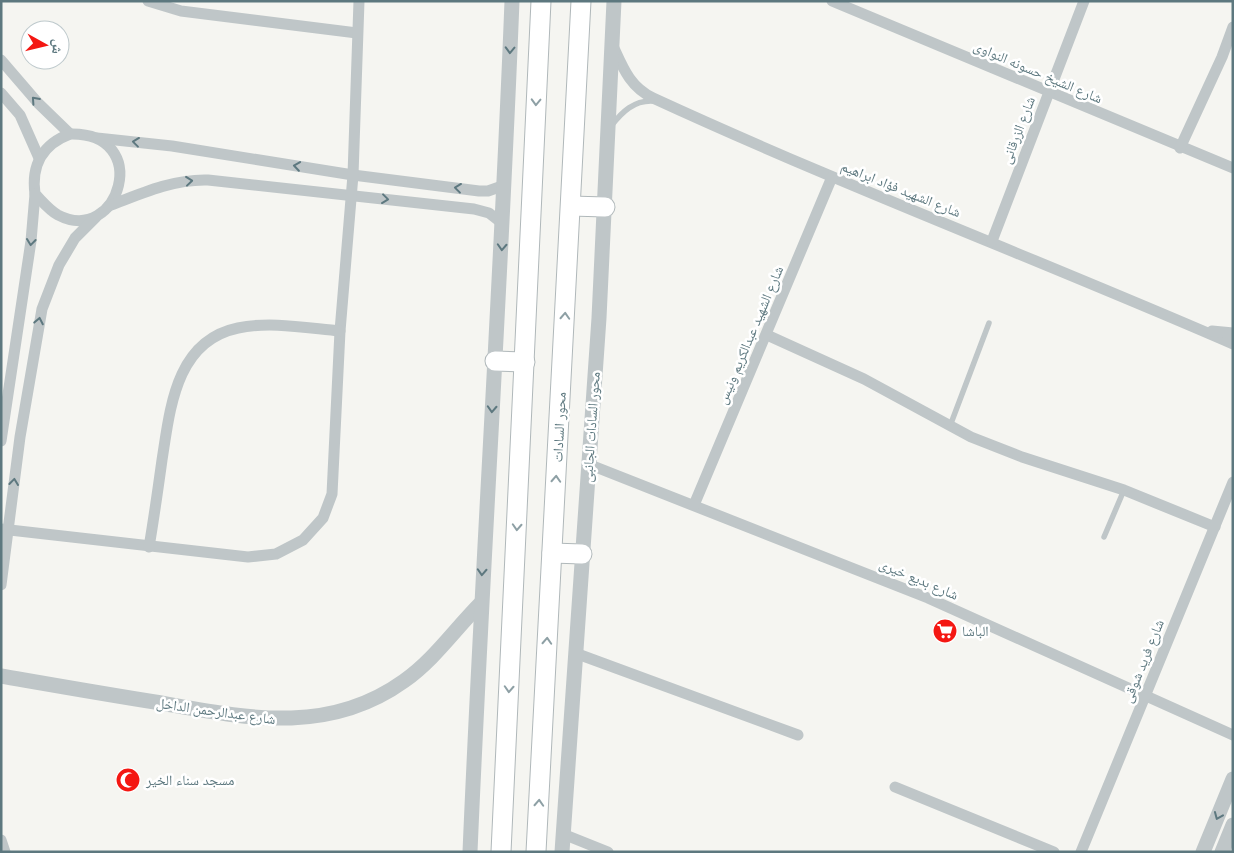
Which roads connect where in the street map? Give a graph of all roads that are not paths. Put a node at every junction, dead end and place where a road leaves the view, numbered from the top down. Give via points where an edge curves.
1 (148, 1) edge
2 (359, 1) edge
3 (512, 1) edge
4 (541, 1) edge
5 (581, 1) edge
6 (614, 1) edge
7 (832, 1) edge
8 (1084, 1) edge
9 (1233, 27) edge
10 (358, 34) junction
11 (612, 45) junction
12 (1222, 57) junction
13 (1, 60) edge
14 (1233, 62) edge
15 (1049, 92) junction
16 (1, 93) edge
17 (660, 102) junction
18 (608, 130) junction
19 (70, 134) junction
20 (97, 138) junction
21 (1180, 148) junction
22 (39, 158) junction
23 (1233, 168) edge
24 (353, 174) junction
25 (832, 177) junction
26 (505, 185) junction
27 (36, 194) junction
28 (351, 195) junction
29 (109, 206) junction
30 (571, 206) junction
31 (605, 207) junction
32 (96, 217) junction
33 (503, 224) junction
34 (992, 241) junction
35 (989, 323) dead end
36 (340, 331) junction
37 (1204, 331) junction
38 (1233, 333) edge
39 (767, 335) junction
40 (1233, 344) edge
41 (495, 361) junction
42 (525, 362) junction
43 (950, 426) junction
44 (1, 442) edge
45 (588, 464) junction
46 (1233, 482) edge
47 (1124, 490) junction
48 (694, 505) junction
49 (1215, 526) junction
50 (4, 529) edge
51 (1104, 537) dead end
52 (150, 547) junction
53 (552, 553) junction
54 (582, 554) junction
55 (1, 585) edge
56 (481, 603) junction
57 (575, 653) junction
58 (1, 676) edge
59 (1145, 697) junction
60 (798, 735) dead end
61 (1233, 736) edge
62 (1233, 779) edge
63 (895, 787) dead end
64 (1233, 825) edge
65 (564, 834) junction
66 (1, 840) edge
67 (5, 852) edge
68 (470, 852) edge
69 (501, 852) edge
70 (536, 852) edge
71 (562, 852) edge
72 (608, 852) edge
73 (1054, 852) edge
74 (1081, 852) edge
75 (1202, 852) edge
76 (1222, 852) edge

1 - 10 street via 182,11
2 - 10 street
3 -> 26 street
4 -> 42 main road
5 - 30 main road, محور السادات
6 - 11 street, محور السادات الجانبى
7 - 15 street, شارع الشيخ حسونه النواوى
8 - 15 street, شارع الزرقانى
9 - 12 street
10 - 24 street
11 - 17 street, شارع الشهيد فؤاد ابراهيم via 631,82
11 - 18 street, محور السادات الجانبى
12 - 14 street
12 - 21 street
19 -> 13 street
15 - 21 street, شارع الشيخ حسونه النواوى
15 - 34 street, شارع الزرقانى
16 - 22 street via 20,115
17 - 18 lane via 635,105 620,115
17 - 25 street, شارع الشهيد فؤاد ابراهيم
18 - 31 street, محور السادات الجانبى
19 - 20 street
19 - 22 street via 57,138
24 -> 20 street via 172,146
20 - 29 street via 115,154 119,165 119,189
21 - 23 street, شارع الشيخ حسونه النواوى
22 - 27 street
26 -> 24 street via 479,191
24 - 28 street
25 - 34 street, شارع الشهيد فؤاد ابراهيم
25 - 39 street, شارع الشهيد عبدالكريم ونيس
26 - 33 street
27 - 32 street via 59,215 81,220
27 -> 44 street
29 -> 28 street via 165,185 194,180
28 -> 33 street via 482,211
28 - 36 street
29 - 32 street
30 - 31 main road
53 -> 30 main road, محور السادات
31 - 45 street, محور السادات الجانبى
50 -> 32 street via 42,309 59,265 75,238
33 -> 41 street
34 - 37 street, شارع الشهيد فؤاد ابراهيم
35 - 43 lane
36 - 52 street via 270,326 237,328 222,333 196,353 185,367 171,405
36 - 52 street via 334,483 326,513 313,530 290,548 264,556
37 - 38 street, شارع الشهيد فؤاد ابراهيم
37 - 40 street, شارع الشهيد فؤاد ابراهيم
39 - 43 street via 864,378
39 - 48 street, شارع الشهيد عبدالكريم ونيس
41 - 42 main road
41 -> 56 street
42 -> 69 main road
43 - 47 street via 1022,457
45 - 48 street, شارع بديع خيرى
45 - 54 street, محور السادات الجانبى
46 - 49 street, شارع فريد شوقى
47 - 49 street
47 - 51 lane
48 - 59 street, شارع بديع خيرى via 928,598
49 - 59 street, شارع فريد شوقى
50 - 52 street
50 - 55 street
53 - 54 main road
70 -> 53 main road, محور السادات
54 - 57 street, محور السادات الجانبى
56 - 58 street, شارع عبدالرحمن الداخل via 436,653 403,682 361,706 327,716 272,720 226,715
56 - 68 street
57 - 60 street
57 - 65 street, محور السادات الجانبى
59 - 61 street, شارع بديع خيرى
59 - 74 street, شارع فريد شوقى
62 -> 75 street
63 - 73 street
64 - 76 street
65 - 71 street, محور السادات الجانبى
65 - 72 street
66 - 67 street

